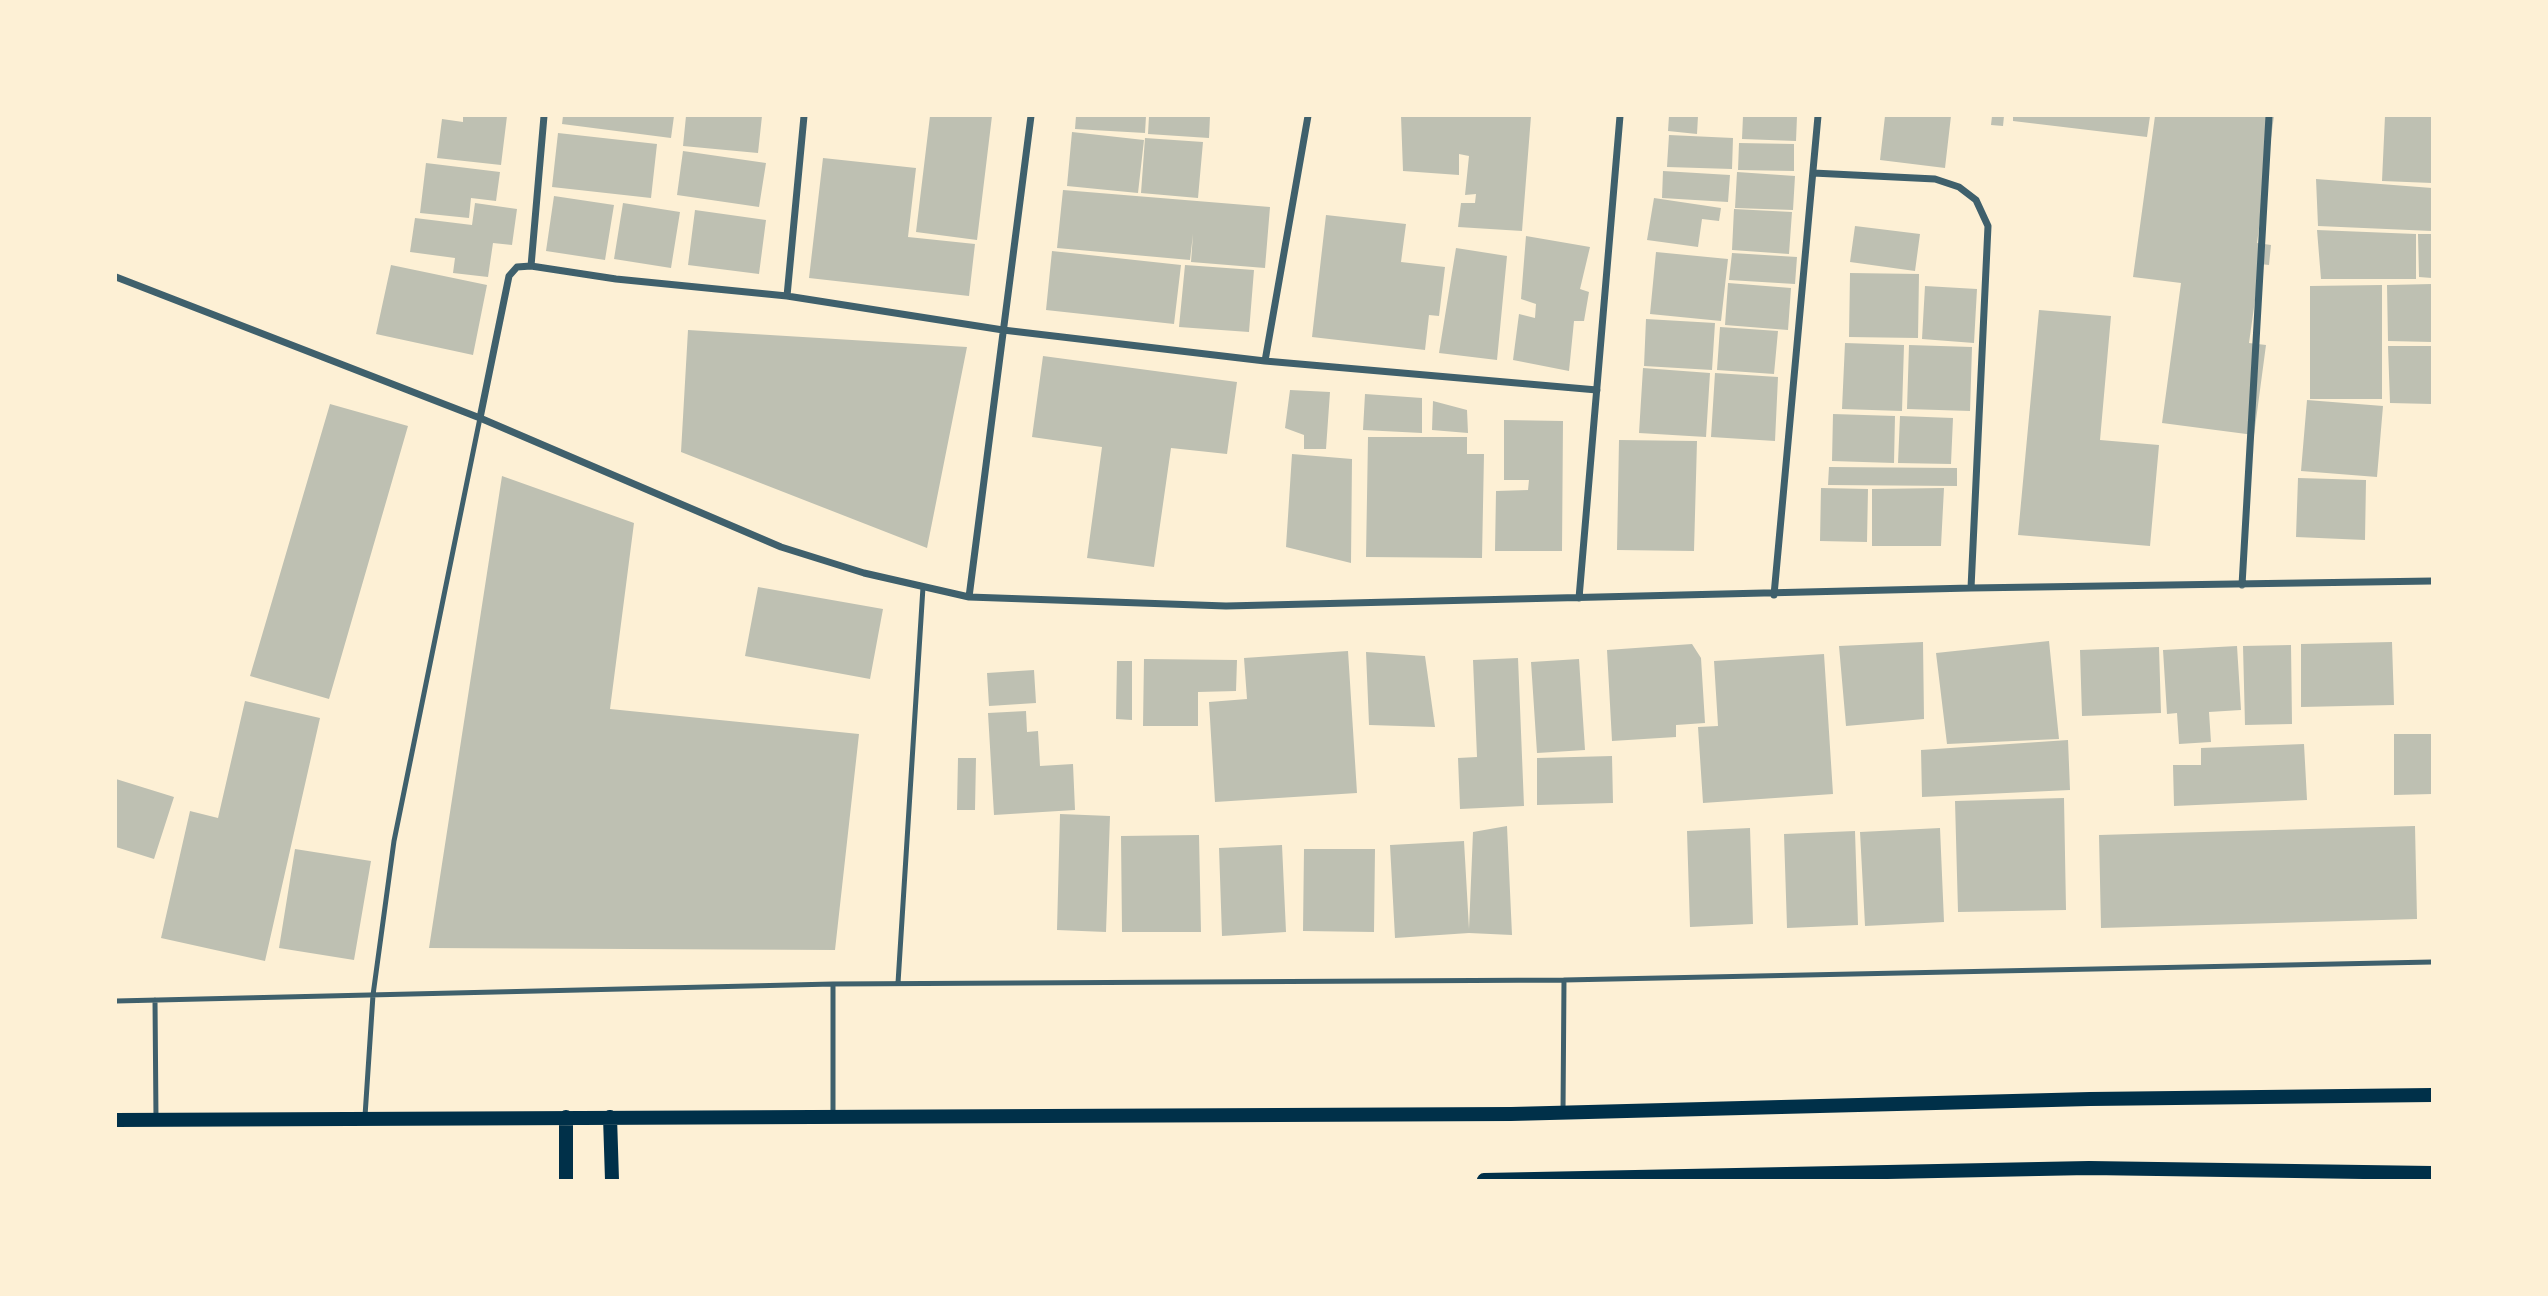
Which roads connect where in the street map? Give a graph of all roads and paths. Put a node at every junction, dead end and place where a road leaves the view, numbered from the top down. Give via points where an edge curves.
1 (544, 116) edge
2 (804, 116) edge
3 (1031, 116) edge
4 (1308, 116) edge
5 (1620, 116) edge
6 (1818, 116) edge
7 (2269, 116) edge
8 (1813, 173) junction
9 (531, 266) junction
10 (116, 277) edge
11 (787, 296) junction
12 (1003, 331) junction
13 (1265, 361) junction
14 (1597, 390) junction
15 (480, 418) junction
16 (2432, 581) edge
17 (2242, 585) junction
18 (923, 587) junction
19 (1971, 588) junction
20 (1774, 595) junction
21 (969, 597) junction
22 (1579, 598) junction
23 (2432, 962) edge
24 (1564, 980) junction
25 (898, 983) junction
26 (833, 984) junction
27 (373, 995) junction
28 (155, 1000) junction
29 (116, 1001) edge
30 (2432, 1095) edge
31 (1563, 1112) junction
32 (833, 1114) junction
33 (566, 1117) junction
34 (610, 1117) junction
35 (156, 1119) junction
36 (364, 1119) junction
37 (116, 1120) edge
38 (2432, 1173) edge
39 (566, 1181) edge
40 (612, 1181) edge
41 (1484, 1181) edge

1 - 9 street
2 - 11 street
3 - 12 street
4 - 13 street
5 - 14 street
6 - 8 street
7 - 17 street
8 - 19 street via 1935,179 1959,187 1976,200 1988,226
8 - 20 street
9 - 11 street
9 - 15 street via 517,267 509,276
10 - 15 street
11 - 12 street
12 - 13 street
12 - 21 street
13 - 14 street
14 - 22 street
15 - 18 street via 781,547
15 - 27 lane via 394,841
16 - 17 street
17 - 19 street
18 - 21 street
18 - 25 lane
19 - 20 street
20 - 22 street
21 - 22 street via 1226,606
23 - 24 lane
24 - 25 lane
24 - 31 lane
25 - 26 lane
26 - 27 lane
26 - 32 lane
27 - 28 lane
27 - 36 lane
28 - 29 lane
28 - 35 lane
30 - 31 main road
31 - 32 main road
32 - 34 main road
33 - 34 main road
33 - 36 main road
33 - 39 main road
34 - 40 main road
35 - 36 main road
35 - 37 main road
38 - 41 main road via 2090,1168

